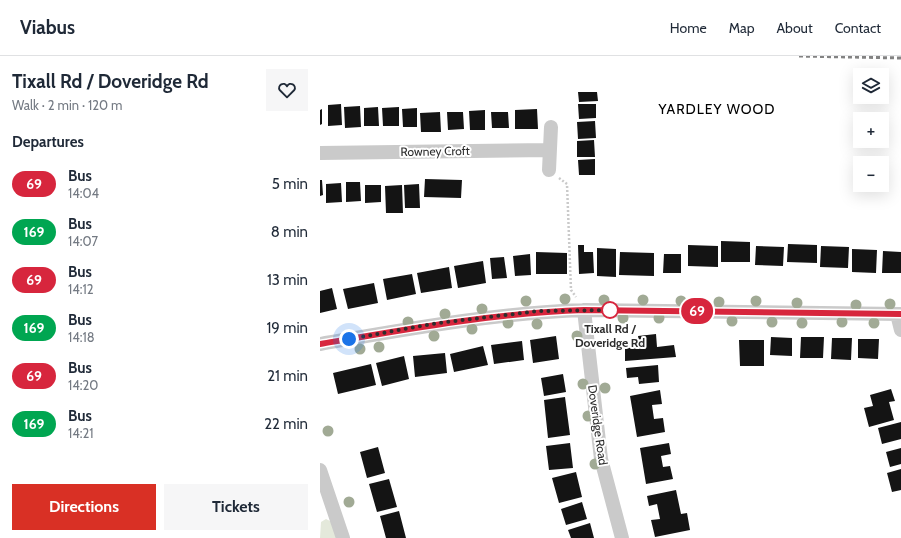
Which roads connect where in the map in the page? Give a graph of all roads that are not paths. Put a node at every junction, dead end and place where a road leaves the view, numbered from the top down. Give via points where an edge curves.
1 (550, 128) dead end
2 (549, 150) junction
3 (320, 153) edge
4 (549, 170) road end
5 (584, 310) junction
6 (899, 314) edge
7 (901, 330) edge
8 (320, 344) edge
9 (320, 470) edge
10 (343, 538) edge
11 (622, 538) edge

1 - 2 street
2 - 3 street, Rowney Croft
2 - 4 street
5 - 6 street
5 - 8 street via 539,311 438,323
5 - 11 street, Doveridge Road via 600,459
6 - 7 street
9 - 10 street

